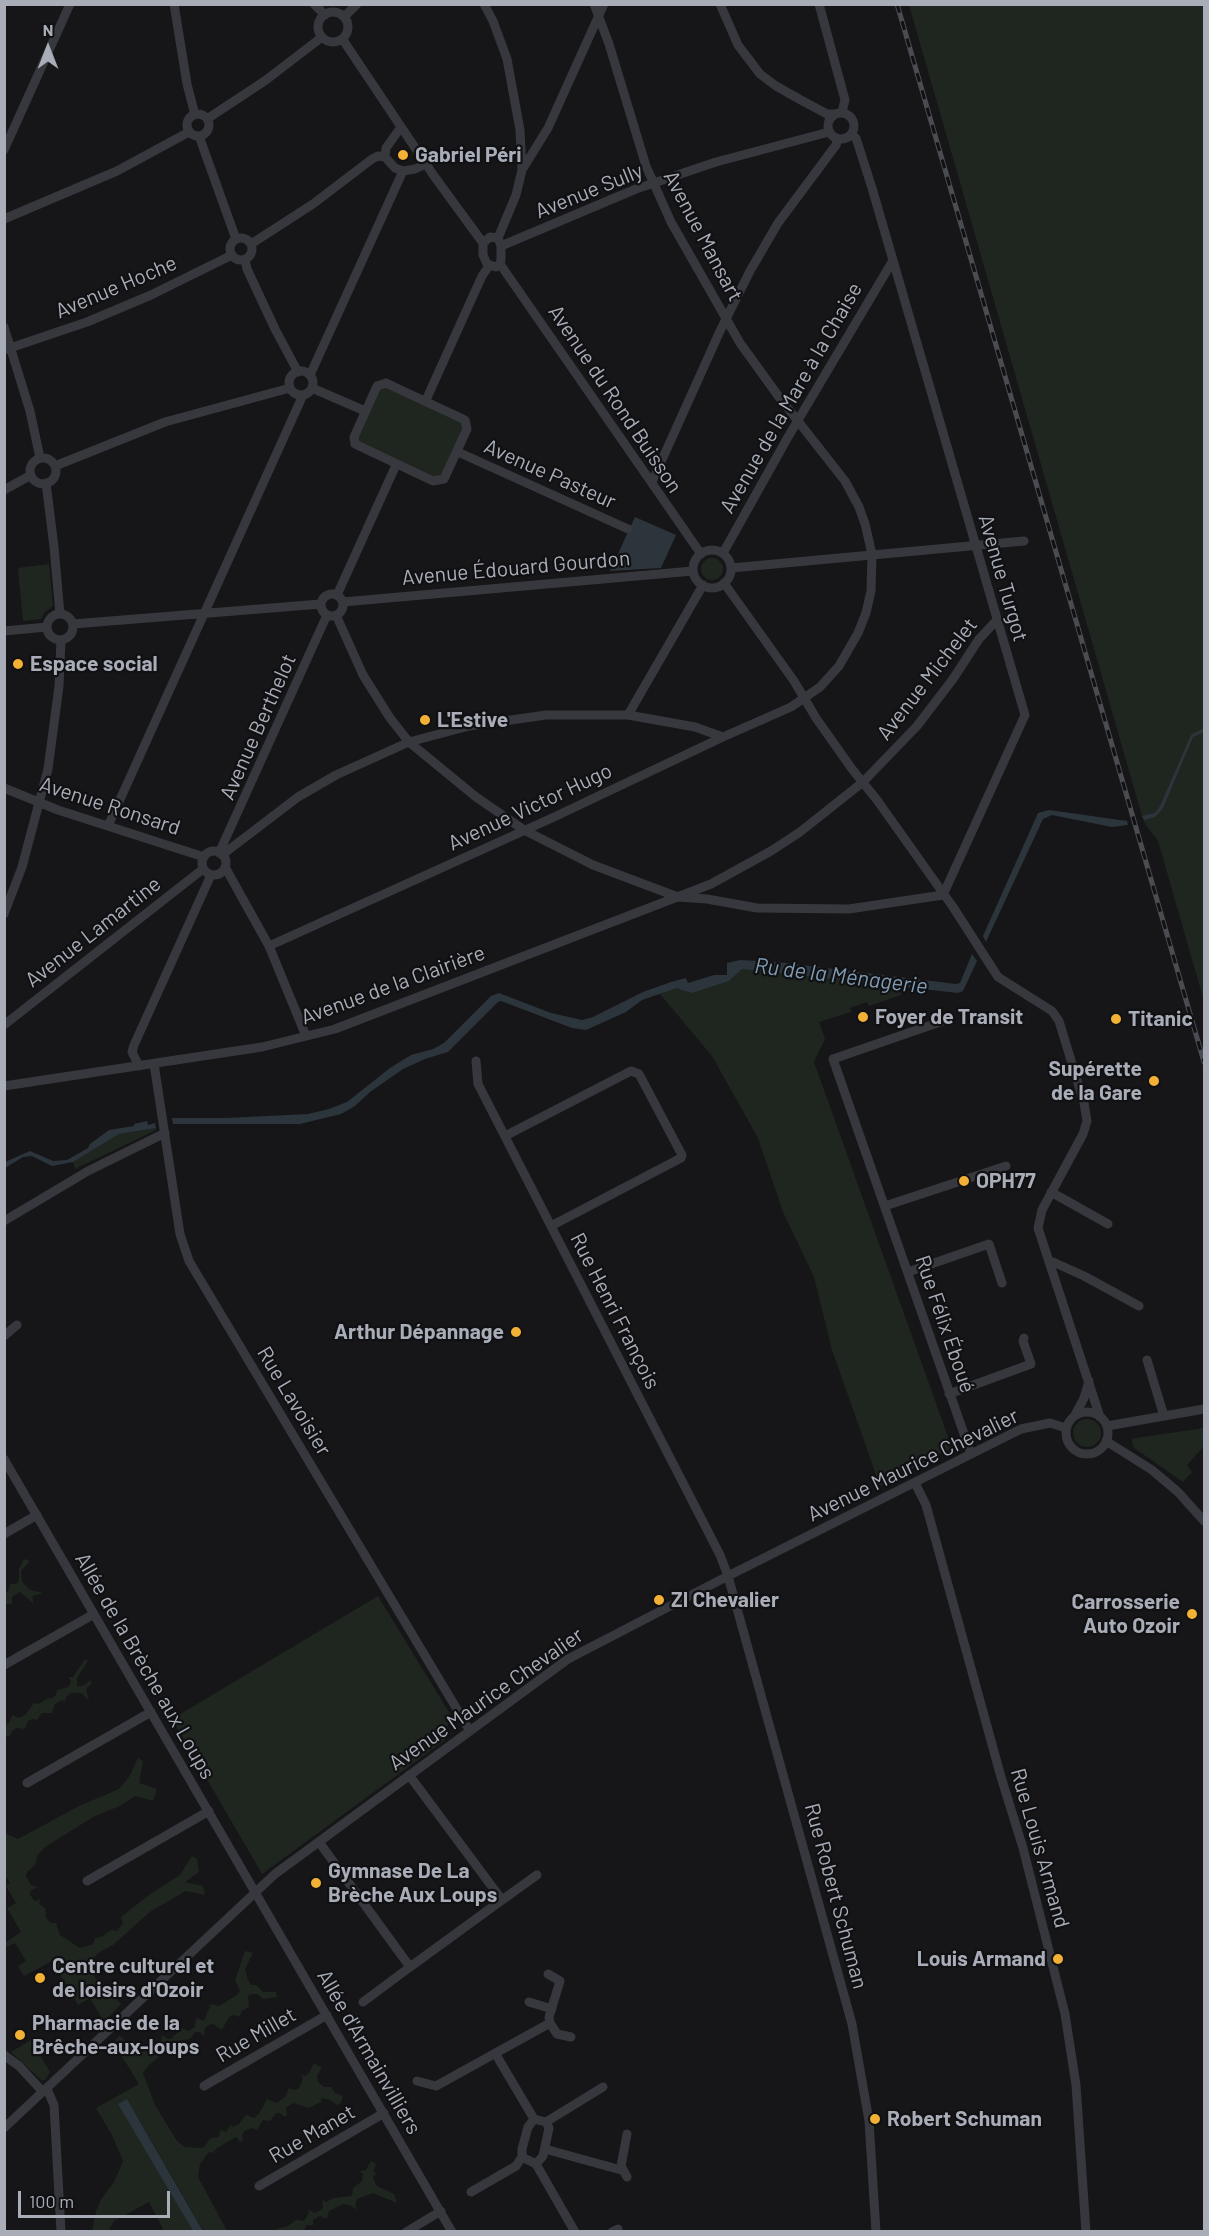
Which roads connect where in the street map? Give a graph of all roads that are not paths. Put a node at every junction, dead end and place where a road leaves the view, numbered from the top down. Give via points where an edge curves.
1 (70, 4) edge
2 (174, 4) edge
3 (314, 4) edge
4 (357, 4) edge
5 (484, 4) edge
6 (594, 4) edge
7 (604, 4) edge
8 (720, 4) edge
9 (819, 4) edge
10 (325, 15) junction
11 (344, 17) junction
12 (598, 17) junction
13 (322, 37) junction
14 (343, 40) junction
15 (838, 113) junction
16 (195, 114) junction
17 (207, 119) junction
18 (401, 127) junction
19 (189, 132) junction
20 (829, 132) junction
21 (851, 135) junction
22 (199, 136) junction
23 (838, 139) junction
24 (4, 150) edge
25 (385, 157) junction
26 (426, 164) junction
27 (522, 170) junction
28 (403, 171) junction
29 (653, 184) junction
30 (4, 219) edge
31 (236, 240) junction
32 (500, 242) junction
33 (483, 243) junction
34 (251, 244) junction
35 (232, 255) junction
36 (245, 259) junction
37 (892, 262) junction
38 (500, 264) junction
39 (489, 266) junction
40 (726, 319) junction
41 (4, 327) edge
42 (8, 349) edge
43 (298, 372) junction
44 (310, 375) junction
45 (290, 388) junction
46 (312, 388) junction
47 (303, 395) junction
48 (426, 400) junction
49 (365, 411) junction
50 (798, 421) junction
51 (458, 452) junction
52 (40, 458) junction
53 (396, 465) junction
54 (55, 466) junction
55 (31, 475) junction
56 (652, 482) junction
57 (46, 483) junction
58 (4, 490) edge
59 (628, 529) dead end
60 (1023, 541) dead end
61 (975, 546) junction
62 (723, 553) junction
63 (701, 554) junction
64 (872, 554) junction
65 (731, 568) junction
66 (693, 570) junction
67 (724, 584) junction
68 (703, 585) junction
69 (340, 599) junction
70 (321, 604) junction
71 (204, 613) junction
72 (60, 614) junction
73 (332, 615) junction
74 (996, 621) junction
75 (73, 624) junction
76 (47, 627) junction
77 (4, 631) edge
78 (61, 640) junction
79 (805, 699) junction
80 (628, 715) junction
81 (723, 737) junction
82 (409, 742) junction
83 (863, 782) junction
84 (4, 788) edge
85 (40, 803) junction
86 (108, 826) junction
87 (524, 830) junction
88 (221, 854) junction
89 (204, 857) junction
90 (225, 867) junction
91 (207, 872) junction
92 (944, 895) junction
93 (678, 897) junction
94 (4, 914) edge
95 (269, 946) junction
96 (943, 1021) dead end
97 (4, 1025) edge
98 (306, 1036) junction
99 (476, 1061) dead end
100 (154, 1064) junction
101 (140, 1066) junction
102 (4, 1086) edge
103 (165, 1133) junction
104 (505, 1136) junction
105 (1006, 1166) dead end
106 (1051, 1192) junction
107 (885, 1206) junction
108 (4, 1221) edge
109 (1108, 1224) dead end
110 (551, 1227) junction
111 (1000, 1241) dead end
112 (989, 1244) junction
113 (1048, 1262) junction
114 (908, 1272) junction
115 (1002, 1283) dead end
116 (1139, 1306) dead end
117 (17, 1325) dead end
118 (4, 1336) edge
119 (1024, 1338) dead end
120 (1147, 1360) dead end
121 (1089, 1381) junction
122 (949, 1394) junction
123 (1204, 1409) edge
124 (1075, 1415) junction
125 (1164, 1416) junction
126 (1100, 1417) junction
127 (1107, 1426) junction
128 (1066, 1428) junction
129 (1106, 1441) junction
130 (971, 1454) junction
131 (4, 1459) edge
132 (915, 1483) junction
133 (37, 1515) junction
134 (1204, 1521) edge
135 (4, 1534) edge
136 (728, 1576) junction
137 (94, 1614) junction
138 (4, 1665) edge
139 (151, 1712) junction
140 (470, 1731) junction
141 (409, 1775) junction
142 (27, 1783) dead end
143 (209, 1811) junction
144 (319, 1842) junction
145 (537, 1875) dead end
146 (87, 1881) dead end
147 (256, 1891) junction
148 (502, 1900) junction
149 (410, 1967) junction
150 (548, 1974) dead end
151 (363, 2002) dead end
152 (529, 2002) dead end
153 (552, 2009) junction
154 (327, 2014) junction
155 (550, 2023) junction
156 (571, 2037) dead end
157 (495, 2053) junction
158 (4, 2055) edge
159 (417, 2081) dead end
160 (204, 2086) dead end
161 (603, 2087) dead end
162 (45, 2090) junction
163 (384, 2113) junction
164 (534, 2119) junction
165 (546, 2121) junction
166 (4, 2128) edge
167 (627, 2134) dead end
168 (545, 2149) junction
169 (522, 2157) junction
170 (536, 2164) junction
171 (259, 2186) dead end
172 (471, 2192) dead end
173 (441, 2211) junction
174 (62, 2232) edge
175 (406, 2232) edge
176 (453, 2232) edge
177 (575, 2232) edge
178 (876, 2232) edge
179 (1086, 2232) edge

1 - 24 street
2 - 16 street
3 - 10 street
4 - 11 street
5 - 27 street via 510,70
6 - 12 street, Avenue Mansart
7 - 12 street
8 - 15 street via 738,45 760,74 827,114
9 - 15 street via 845,100
10 - 11 street via 335,12
10 - 13 street via 318,28
11 - 14 street via 348,31
12 - 27 street via 548,128
12 - 29 street, Avenue Mansart
13 - 14 street via 334,43
13 - 17 street
14 - 18 street
15 - 20 street via 828,124
15 - 21 street via 850,116 855,123
16 - 17 street
16 - 19 street via 188,120
17 - 22 street via 207,132
18 - 25 street via 386,148
18 - 26 street
19 - 22 street
19 - 30 street via 117,171
20 - 23 street
20 - 29 street, Avenue Sully via 716,162
21 - 23 street
21 - 37 street, Avenue Turgot via 856,138
22 - 31 street
23 - 40 street via 778,224
25 - 28 street
25 - 34 street via 372,159
26 - 28 street
26 - 33 street
27 - 32 street
28 - 44 street
29 - 32 street, Avenue Sully
29 - 40 street, Avenue Mansart
31 - 34 street via 242,238
31 - 35 street via 230,247
32 - 33 street, Avenue Sully via 490,237
32 - 38 street
33 - 39 street via 484,262
34 - 36 street via 252,251
35 - 36 street
35 - 42 street, Avenue Hoche via 87,322
36 - 43 street
37 - 50 street, Avenue de la Mare à la Chaise
37 - 61 street, Avenue Turgot
38 - 39 street
38 - 56 street, Avenue du Rond Buisson
39 - 48 street
40 - 50 street, Avenue Mansart
40 - 56 street
41 - 42 street
42 - 52 street via 30,411
43 - 44 street
43 - 45 street via 290,378
44 - 46 street
45 - 47 street
45 - 54 street via 165,422
46 - 47 street
46 - 49 street
47 - 71 street
48 - 49 street via 386,383 376,386
48 - 51 street via 465,420 467,429
49 - 53 street via 355,444
50 - 62 street, Avenue de la Mare à la Chaise
50 - 64 street, Avenue Mansart via 855,497
51 - 53 street via 439,482
51 - 59 street, Avenue Pasteur
52 - 54 street via 49,459
52 - 55 street via 31,467
53 - 69 street
54 - 57 street via 53,478
55 - 57 street via 37,482
55 - 58 street
56 - 63 street, Avenue du Rond Buisson
57 - 72 street
60 - 61 street
61 - 64 street
61 - 74 street, Avenue Turgot
62 - 63 street via 712,550
62 - 65 street
63 - 66 street
64 - 65 street
64 - 79 street, Avenue Victor Hugo via 870,591 858,633 839,666
65 - 67 street
66 - 68 street
66 - 69 street, Avenue Édouard Gourdon
67 - 68 street via 714,588
67 - 79 street
68 - 80 street
69 - 70 street via 327,595
69 - 73 street via 341,611
70 - 71 street
70 - 73 street via 322,610
71 - 75 street
71 - 86 street
72 - 75 street
72 - 76 street via 49,620
73 - 82 street via 363,675
73 - 88 street, Avenue Berthelot
74 - 83 street, Avenue Michelet via 917,726
74 - 92 street, Avenue Turgot via 1024,715
75 - 78 street via 70,635
76 - 77 street
76 - 78 street via 51,636
78 - 85 street via 52,748
79 - 81 street, Avenue Victor Hugo
79 - 83 street
80 - 81 street via 695,727
80 - 82 street via 517,718
81 - 87 street, Avenue Victor Hugo
82 - 87 street
82 - 88 street via 298,797
83 - 92 street
83 - 93 street, Avenue Michelet via 771,851
84 - 85 street, Avenue Ronsard
85 - 86 street, Avenue Ronsard
85 - 94 street
86 - 89 street, Avenue Ronsard
87 - 93 street via 593,865
87 - 95 street, Avenue Victor Hugo
88 - 89 street via 209,852
88 - 90 street via 226,860
89 - 91 street
90 - 91 street via 221,873
90 - 95 street
91 - 97 street, Avenue Lamartine
91 - 101 street via 134,1045 132,1052
92 - 93 street via 878,906 817,910 757,908
92 - 106 street via 998,977 1052,1011 1059,1021 1087,1121
93 - 98 street, Avenue de la Clairière via 358,1020
95 - 98 street
96 - 107 street, Rue Félix Éboué via 832,1059
98 - 100 street, Avenue de la Clairière
99 - 104 street, Rue Henri François via 478,1084
100 - 101 street, Avenue de la Clairière
100 - 103 street, Rue Lavoisier
101 - 102 street, Avenue de la Clairière
103 - 108 street via 88,1171
103 - 140 street, Rue Lavoisier via 180,1234 189,1261
104 - 110 street, Rue Henri François
104 - 110 street via 631,1071 639,1074 679,1149 681,1158
105 - 107 street
106 - 109 street
106 - 113 street via 1038,1221
107 - 114 street, Rue Félix Éboué
110 - 136 street, Rue Henri François
111 - 112 street
112 - 114 street
112 - 115 street
113 - 116 street via 1084,1276
113 - 121 street
114 - 122 street, Rue Félix Éboué
117 - 118 street
119 - 122 street via 1031,1364
120 - 125 street
121 - 124 street
121 - 126 street
122 - 130 street, Rue Félix Éboué
123 - 125 street
124 - 126 street via 1088,1412
124 - 128 street
125 - 127 street
126 - 127 street
127 - 129 street
128 - 129 street via 1067,1441 1083,1453 1096,1451
128 - 130 street, Avenue Maurice Chevalier via 1050,1423 1031,1426
129 - 134 street via 1152,1470
130 - 132 street, Avenue Maurice Chevalier
131 - 133 street, Allée de la Brèche aux Loups
132 - 136 street, Avenue Maurice Chevalier
132 - 179 street, Rue Louis Armand via 926,1505 1023,1848 1065,2014 1075,2070
133 - 135 street
133 - 137 street, Allée de la Brèche aux Loups
136 - 140 street, Avenue Maurice Chevalier via 575,1655
136 - 178 street, Rue Robert Schuman via 852,2024 869,2121
137 - 138 street
137 - 139 street, Allée de la Brèche aux Loups
139 - 142 street
139 - 143 street, Allée de la Brèche aux Loups
140 - 141 street, Avenue Maurice Chevalier
141 - 144 street, Avenue Maurice Chevalier
141 - 148 street
143 - 146 street
143 - 147 street, Allée de la Brèche aux Loups
144 - 147 street, Avenue Maurice Chevalier
144 - 149 street
145 - 148 street
147 - 154 street, Allée d'Armainvilliers
147 - 162 street, Avenue Maurice Chevalier
148 - 149 street
149 - 151 street
150 - 153 street via 560,1981
152 - 153 street
153 - 155 street
154 - 160 street, Rue Millet
154 - 163 street, Allée d'Armainvilliers
155 - 156 street via 557,2034
155 - 157 street
157 - 159 street via 436,2086
157 - 164 street
158 - 162 street
161 - 165 street
162 - 166 street, Avenue Maurice Chevalier
162 - 174 street via 54,2105
163 - 171 street, Rue Manet
163 - 173 street, Allée d'Armainvilliers
164 - 165 street
164 - 169 street via 528,2127
165 - 168 street via 549,2128
167 - 168 street via 624,2173
168 - 170 street
169 - 170 street
169 - 172 street via 516,2166
170 - 177 street
173 - 175 street
173 - 176 street, Allée d'Armainvilliers

